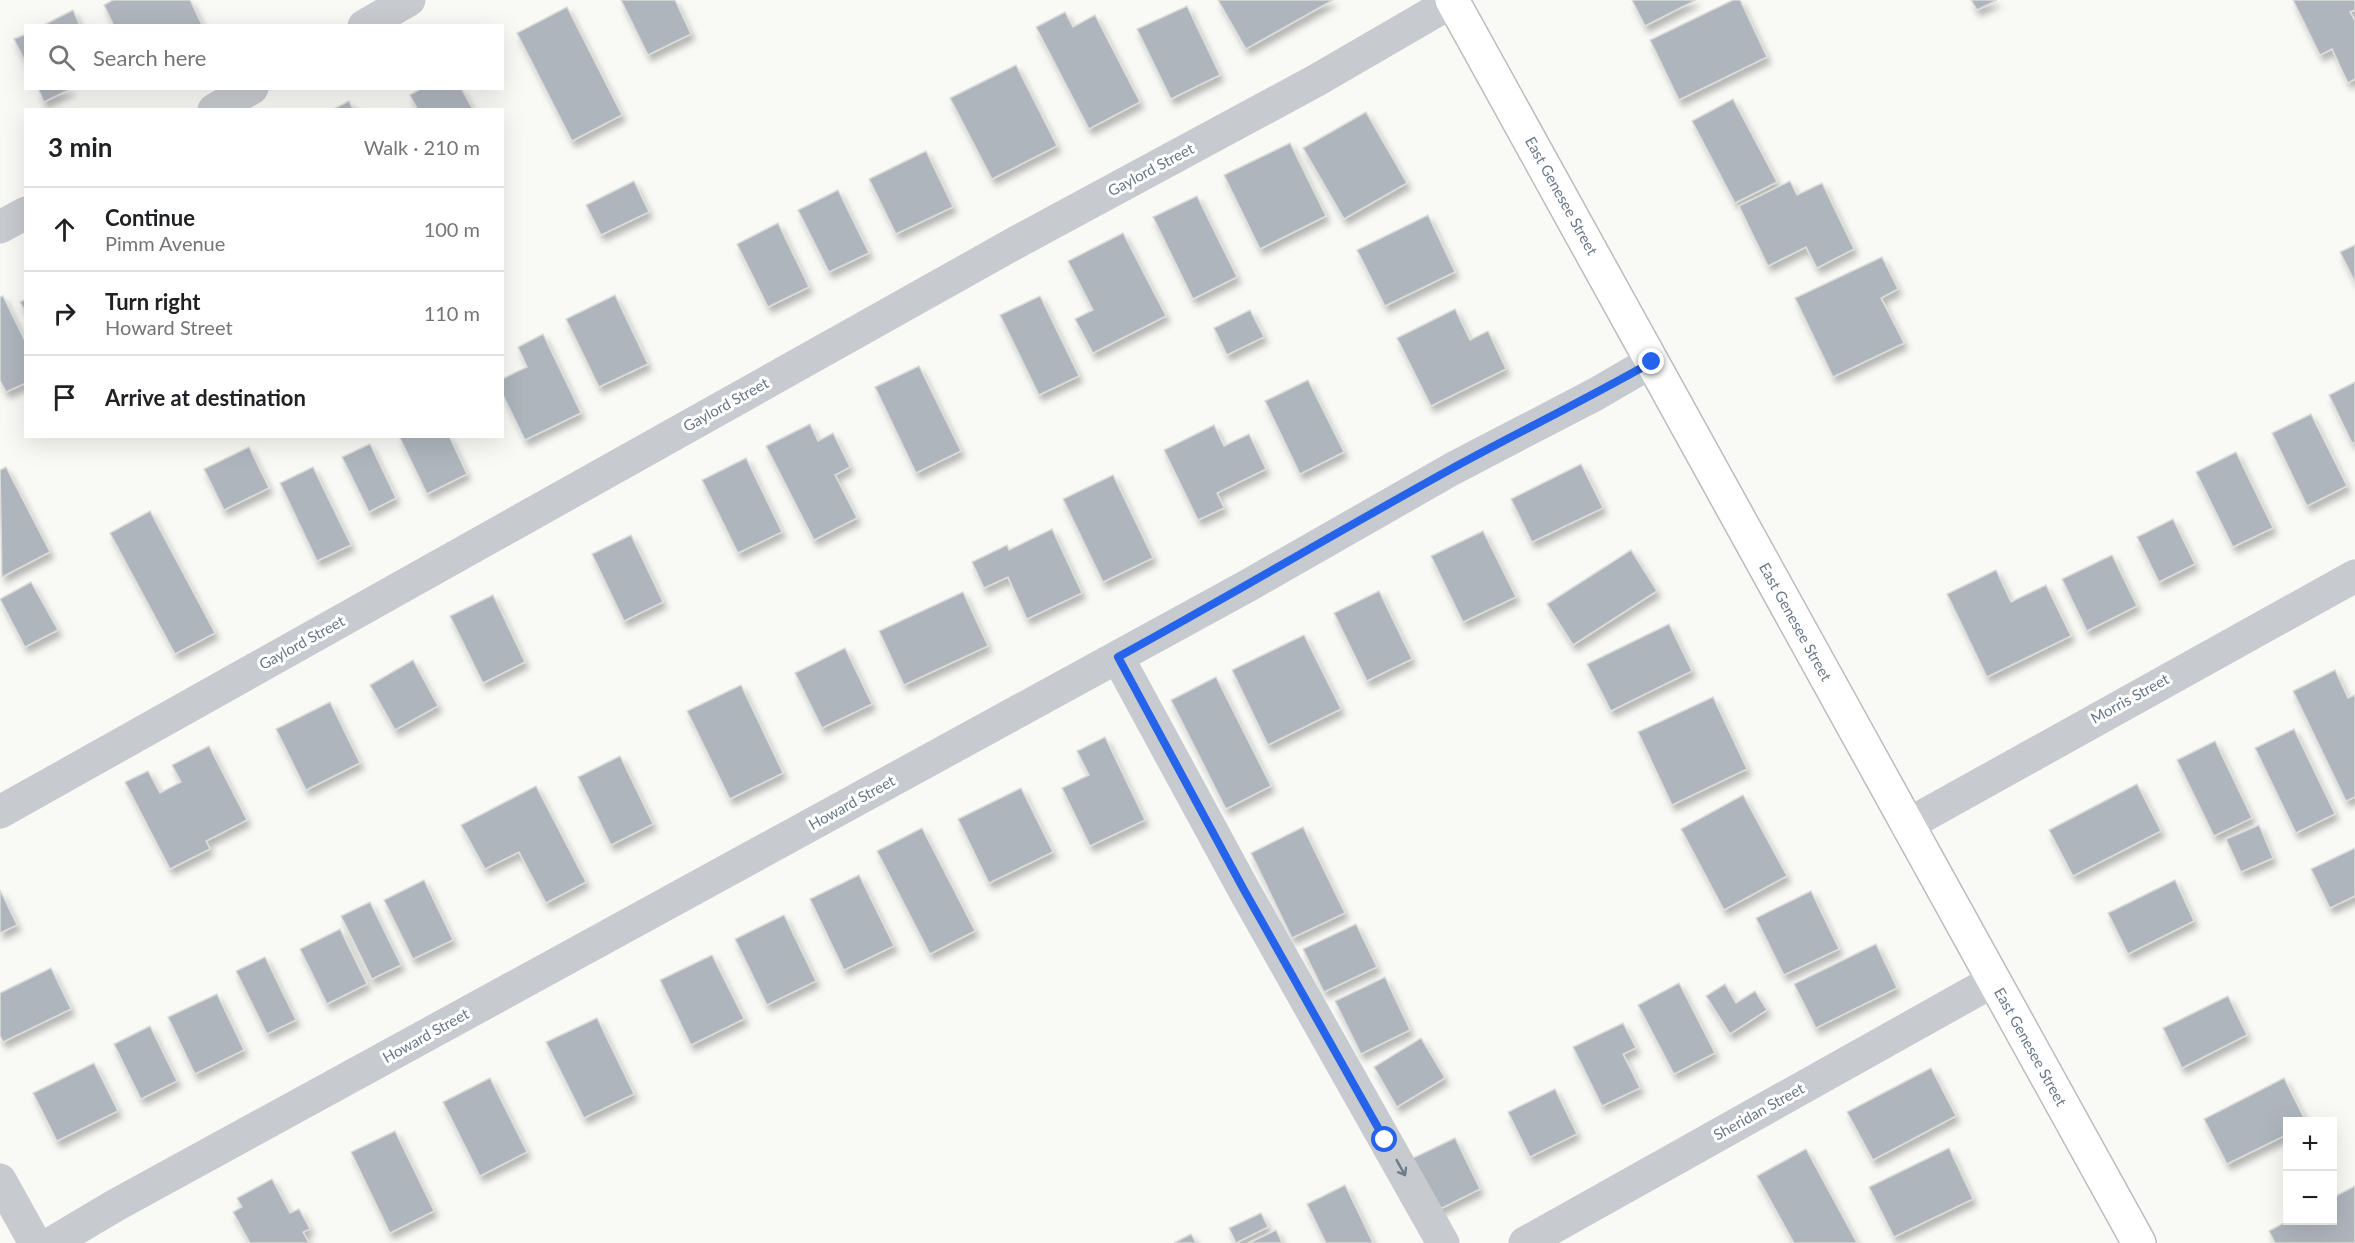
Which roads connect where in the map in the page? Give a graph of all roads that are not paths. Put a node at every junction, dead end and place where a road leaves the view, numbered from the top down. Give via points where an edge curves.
1 (409, 0) edge
2 (1452, 1) edge
3 (367, 24) edge
4 (249, 90) edge
5 (217, 108) edge
6 (24, 214) edge
7 (0, 227) edge
8 (1652, 362) junction
9 (2355, 576) edge
10 (1118, 657) junction
11 (0, 812) edge
12 (1907, 825) junction
13 (1993, 981) junction
14 (0, 1180) edge
15 (35, 1243) edge
16 (52, 1243) edge
17 (1443, 1243) edge
18 (1525, 1243) edge
19 (2139, 1243) edge

1 - 3 street
2 - 8 highway, East Genesee Street
2 - 11 street, Gaylord Street via 1317,80 1017,242
4 - 5 street
6 - 7 street
8 - 10 street, Howard Street via 1452,469
8 - 12 highway, East Genesee Street
9 - 12 street, Morris Street
10 - 16 street, Howard Street
10 -> 17 street
12 - 13 highway, East Genesee Street
13 - 18 street, Sheridan Street
13 - 19 highway, East Genesee Street
14 - 15 street

